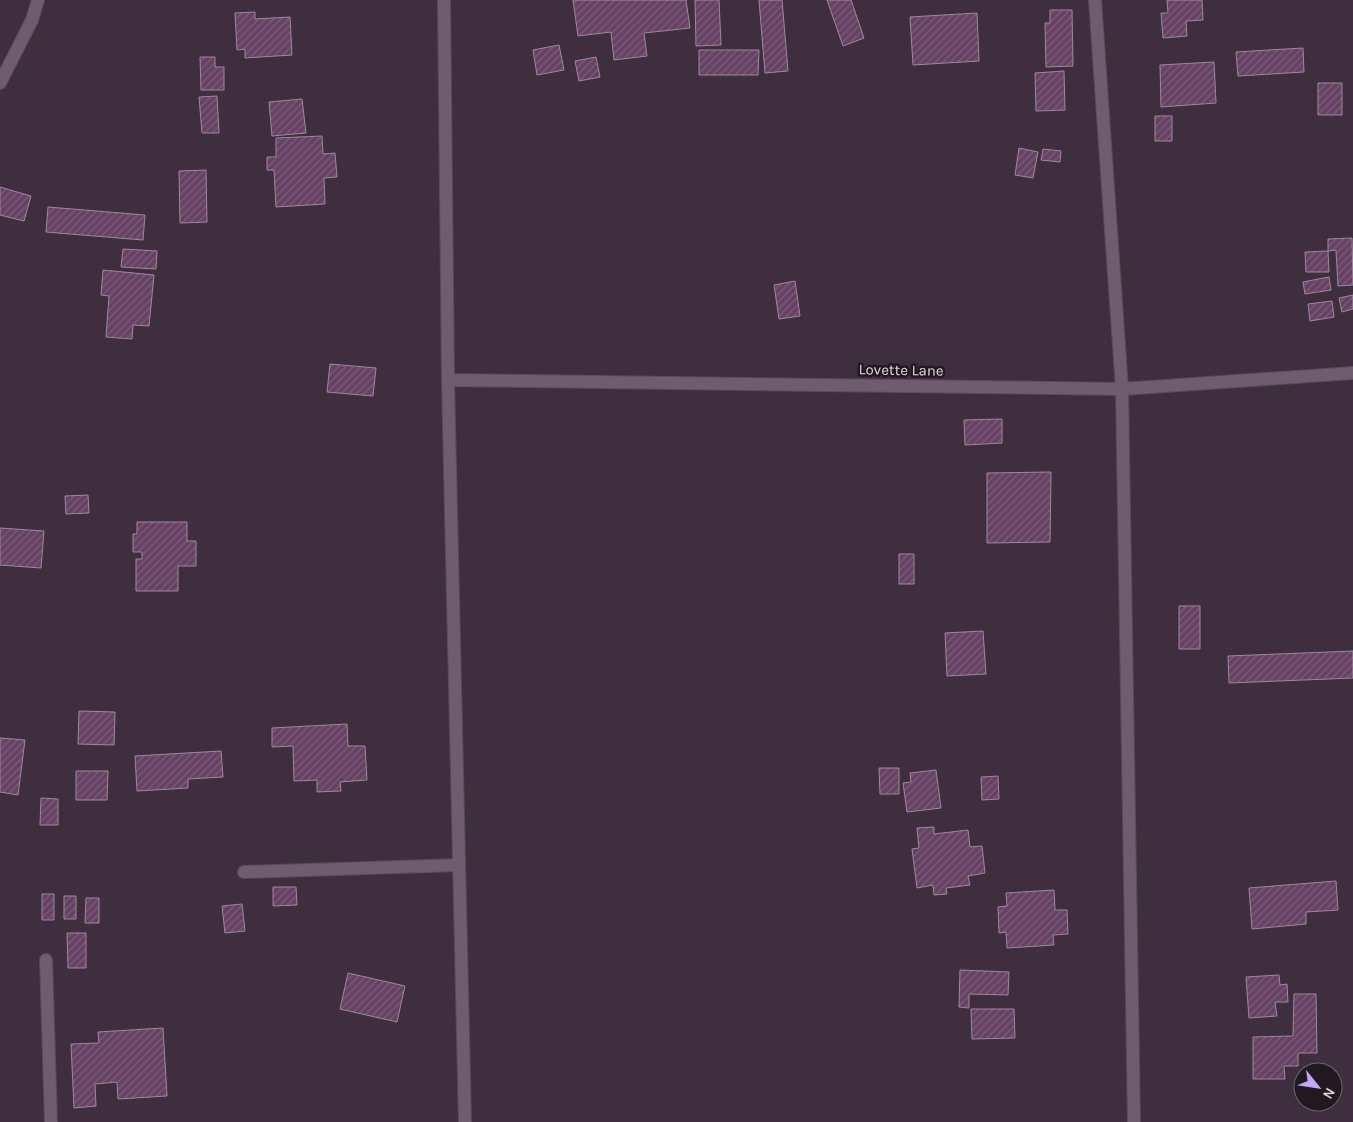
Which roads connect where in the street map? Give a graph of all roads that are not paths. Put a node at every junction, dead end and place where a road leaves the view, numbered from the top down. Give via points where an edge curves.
1 (38, 0) edge
2 (444, 0) edge
3 (1095, 0) edge
4 (0, 83) edge
5 (1353, 373) edge
6 (448, 380) junction
7 (1122, 389) junction
8 (459, 865) junction
9 (244, 872) dead end
10 (46, 960) dead end
11 (51, 1122) edge
12 (465, 1122) edge
13 (1134, 1122) edge

1 - 4 street via 32,20
2 - 6 street
3 - 7 street
5 - 7 street, Lovette Lane
6 - 7 street, Lovette Lane
6 - 8 street
7 - 13 street
8 - 9 street
8 - 12 street
10 - 11 street

